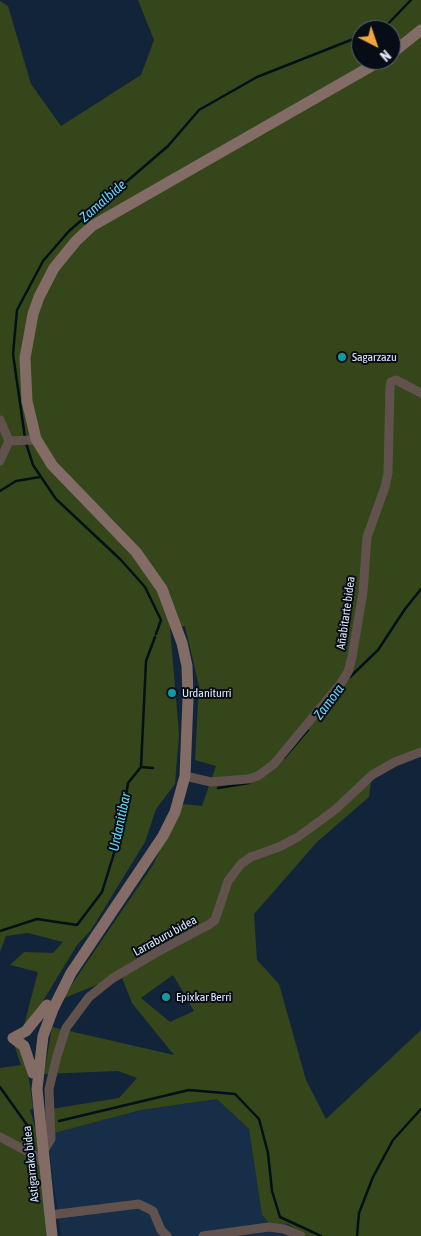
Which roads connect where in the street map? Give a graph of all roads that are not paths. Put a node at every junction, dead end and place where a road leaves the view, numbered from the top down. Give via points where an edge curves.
1 (421, 30) edge
2 (401, 46) edge
3 (364, 70) edge
4 (28, 392) junction
5 (421, 393) edge
6 (0, 420) edge
7 (38, 426) junction
8 (32, 440) junction
9 (12, 441) junction
10 (0, 461) edge
11 (58, 466) junction
12 (421, 752) edge
13 (185, 776) junction
14 (71, 973) junction
15 (47, 1005) junction
16 (45, 1032) junction
17 (32, 1040) junction
18 (36, 1071) junction
19 (43, 1101) junction
20 (0, 1137) edge
21 (43, 1152) junction
22 (45, 1165) junction
23 (50, 1215) junction
24 (164, 1233) edge
25 (52, 1236) edge
26 (203, 1236) edge
27 (301, 1236) edge

1 - 2 main road
3 - 4 main road via 109,215 76,241 47,280 33,314 25,358
4 - 7 main road
4 - 8 main road
5 - 13 street, Añabitarte bidea via 396,380 391,382 388,473 367,537 363,592 352,657 342,683 274,764 258,776 248,780 211,782
6 - 9 street
7 - 8 main road
7 - 11 main road
8 - 9 street
8 - 11 main road via 49,461
9 - 10 street
11 - 13 main road, Astigarrako bidea via 136,552 162,589 187,666
12 - 19 street, Larraburu bidea via 372,775 336,809 298,837 251,856 240,864 228,881 210,924 113,978 89,997 66,1028
13 - 14 main road, Astigarrako bidea via 163,836
14 - 15 main road, Astigarrako bidea
14 - 16 main road, Astigarrako bidea via 52,1009
15 - 17 main road, Astigarrako bidea
15 - 18 main road via 26,1031 13,1038 24,1046
16 - 17 main road
16 - 18 main road, Astigarrako bidea
17 - 18 main road, Astigarrako bidea
18 - 19 main road, Astigarrako bidea via 37,1088
19 - 21 main road, Astigarrako bidea
19 - 21 street, Larraburu bidea via 51,1139
20 - 22 street via 34,1155
21 - 22 main road, Astigarrako bidea
22 - 23 main road, Astigarrako bidea
23 - 24 street via 134,1203 156,1215
23 - 25 main road, Astigarrako bidea
26 - 27 street via 276,1228

